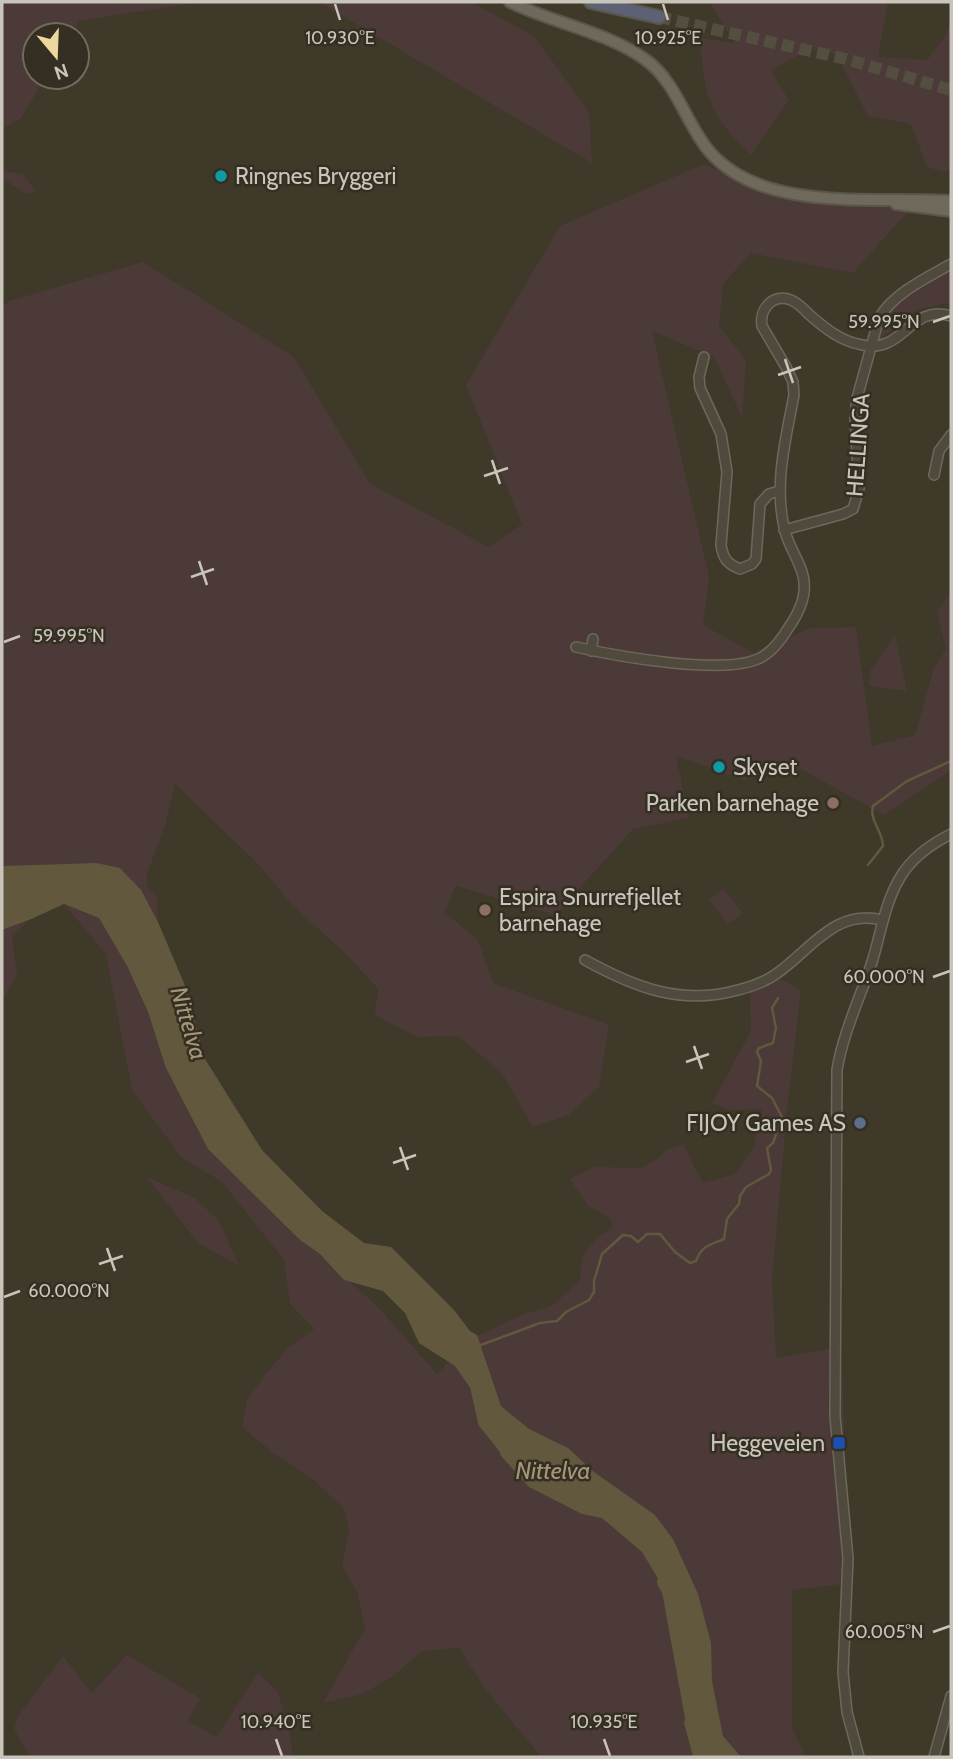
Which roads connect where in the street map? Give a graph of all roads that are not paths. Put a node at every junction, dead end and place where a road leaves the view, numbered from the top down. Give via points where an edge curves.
1 (510, 2) edge
2 (591, 2) edge
3 (659, 17) tunnel mouth
4 (880, 200) junction
5 (951, 201) edge
6 (951, 211) edge
7 (951, 264) edge
8 (951, 316) edge
9 (871, 347) junction
10 (705, 357) dead end
11 (951, 435) edge
12 (934, 475) dead end
13 (779, 491) junction
14 (784, 530) junction
15 (593, 639) dead end
16 (576, 647) dead end
17 (591, 650) junction
18 (951, 834) edge
19 (882, 920) junction
20 (585, 960) dead end
21 (951, 1696) edge
22 (859, 1757) edge
23 (934, 1757) edge

1 - 4 main road via 610,40 646,60 668,83 707,148 746,180 785,192
2 - 3 highway
4 - 5 main road
4 - 6 main road
7 - 9 street, HELLINGA via 887,307
8 - 9 street via 927,316 891,343
9 - 13 street via 837,336 790,300 775,300 764,308 762,326 793,382
9 - 14 street, HELLINGA via 855,417 859,489 855,506 846,513
10 - 13 street via 700,388 721,434 727,472 721,545 731,566 740,569 756,559 760,504
11 - 12 street via 939,451
13 - 14 street
14 - 17 street via 804,580 804,597 782,638 762,657 735,665 704,666
15 - 17 street
16 - 17 street
18 - 19 street via 929,846 905,869
19 - 20 street via 846,920 766,981 713,995 684,996 646,989
19 - 22 street via 843,1042 836,1080 835,1433 848,1572 843,1672
21 - 23 street

